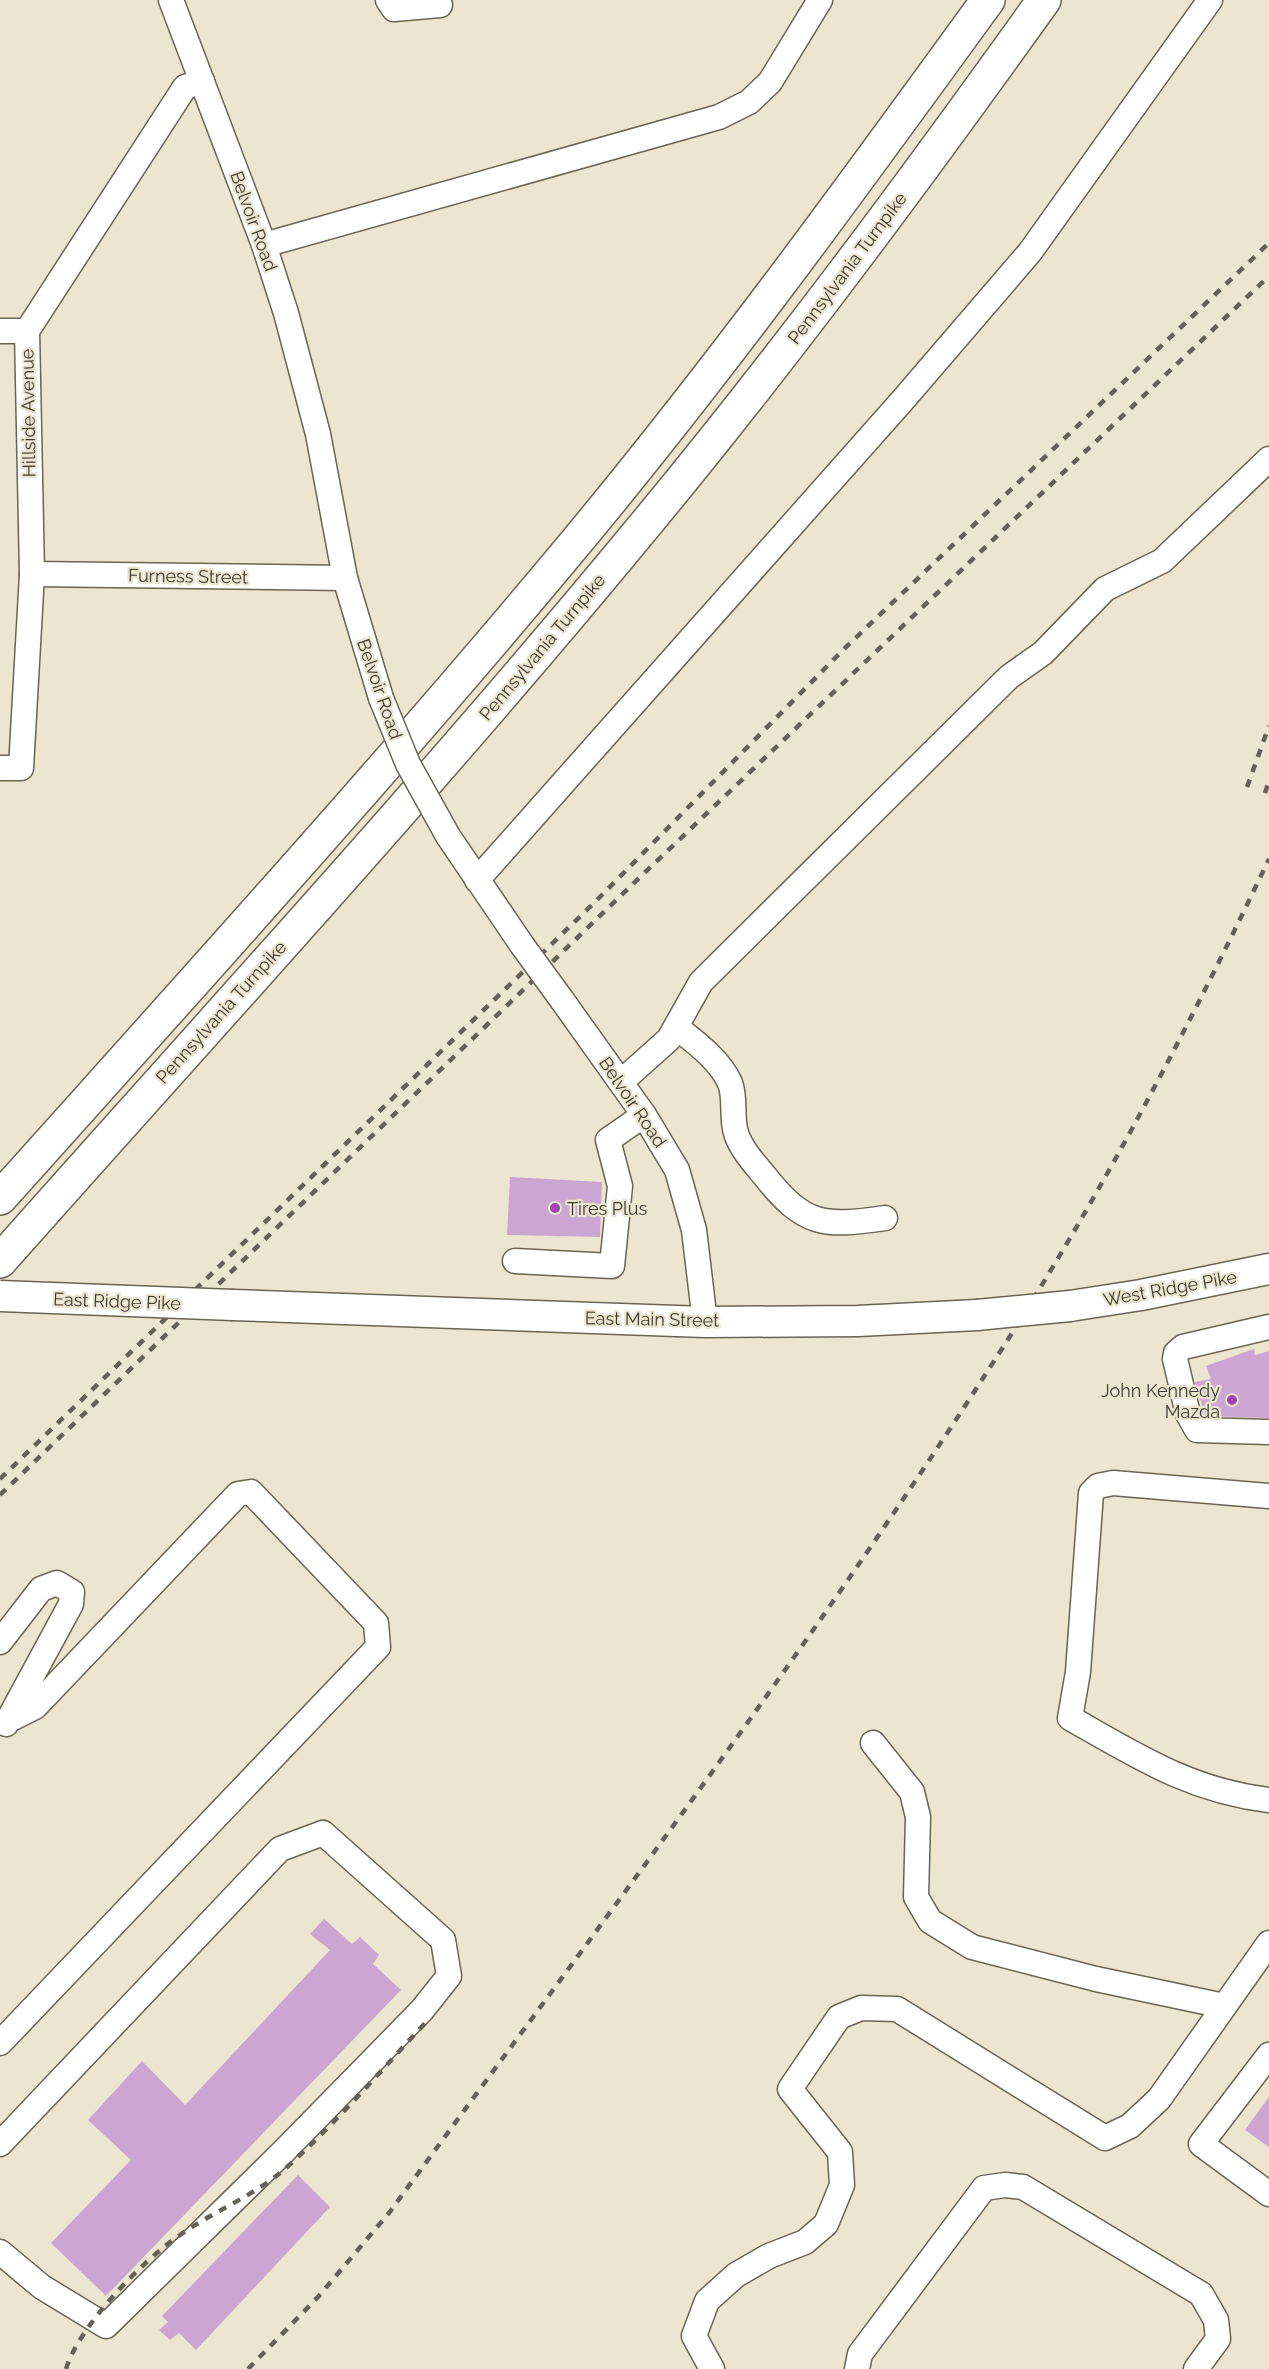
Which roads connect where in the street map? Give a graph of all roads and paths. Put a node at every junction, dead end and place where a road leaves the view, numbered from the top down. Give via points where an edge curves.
1 (171, 0) edge
2 (388, 0) edge
3 (820, 0) edge
4 (987, 0) edge
5 (1044, 0) edge
6 (1210, 0) edge
7 (440, 5) dead end
8 (202, 81) junction
9 (264, 245) junction
10 (0, 331) edge
11 (27, 331) junction
12 (1269, 459) edge
13 (32, 574) junction
14 (345, 578) junction
15 (10, 768) edge
16 (477, 880) junction
17 (676, 1027) junction
18 (621, 1082) junction
19 (644, 1115) junction
20 (0, 1198) edge
21 (885, 1218) dead end
22 (0, 1261) edge
23 (515, 1261) dead end
24 (1269, 1269) edge
25 (0, 1296) edge
26 (233, 1305) joint
27 (1070, 1306) joint
28 (705, 1322) junction
29 (1269, 1327) edge
30 (1269, 1432) edge
31 (1269, 1496) edge
32 (0, 1642) edge
33 (3, 1728) edge
34 (873, 1743) dead end
35 (1269, 1800) edge
36 (1269, 1943) edge
37 (1224, 2006) junction
38 (0, 2043) edge
39 (1269, 2055) edge
40 (0, 2144) edge
41 (1269, 2194) edge
42 (0, 2252) edge
43 (712, 2369) edge
44 (857, 2369) edge
45 (1196, 2369) edge

1 - 8 street, Belvoir Road
2 - 7 street via 394,9
3 - 9 street via 770,82 749,102 719,117
4 - 20 highway via 767,301 564,558
5 - 22 highway, Pennsylvania Turnpike via 847,272 637,535 504,694
6 - 16 street via 1030,252
8 - 9 street, Belvoir Road
8 - 11 street, Hillside Avenue via 185,87
9 - 14 street, Belvoir Road via 305,380
10 - 11 street
11 - 13 street, Hillside Avenue
12 - 17 street via 1162,561 1105,589 1043,653 1009,677 701,982
13 - 14 street, Furness Street
13 - 15 street, Hillside Avenue
14 - 16 street, Belvoir Road, bridge via 381,698 408,764
16 - 18 street, Belvoir Road, bridge
17 - 18 street via 669,1039
17 - 21 street via 723,1072 730,1083 737,1137 791,1206 830,1223
18 - 19 street, Belvoir Road
19 - 23 street via 608,1140 620,1186 612,1266
19 - 28 street, Belvoir Road via 669,1154 686,1196
24 - 27 main road, West Ridge Pike
25 - 26 main road, East Ridge Pike, bridge
26 - 28 main road, East Main Street
27 - 28 main road, East Main Street, bridge via 858,1321
29 - 30 street via 1183,1347 1175,1359 1185,1406 1197,1430
31 - 35 street via 1113,1483 1098,1486 1090,1493 1078,1672 1070,1718 1198,1786
32 - 33 street via 41,1589 57,1583 72,1592 71,1604
33 - 38 street via 35,1707 238,1494 250,1492 376,1623 378,1647
34 - 37 street via 912,1792 918,1817 916,1897 930,1921 972,1947
36 - 37 street
37 - 43 street via 1159,2099 1130,2126 1105,2138 897,2009 861,2008 839,2017 790,2089 840,2152 842,2185 826,2224 805,2242 736,2275 707,2301 694,2336
39 - 41 street via 1201,2144
40 - 42 street via 280,1849 323,1833 443,1940 449,1976 422,2010 106,2326 42,2287
44 - 45 street via 860,2354 984,2188 1005,2185 1023,2187 1201,2294 1216,2319 1218,2339

